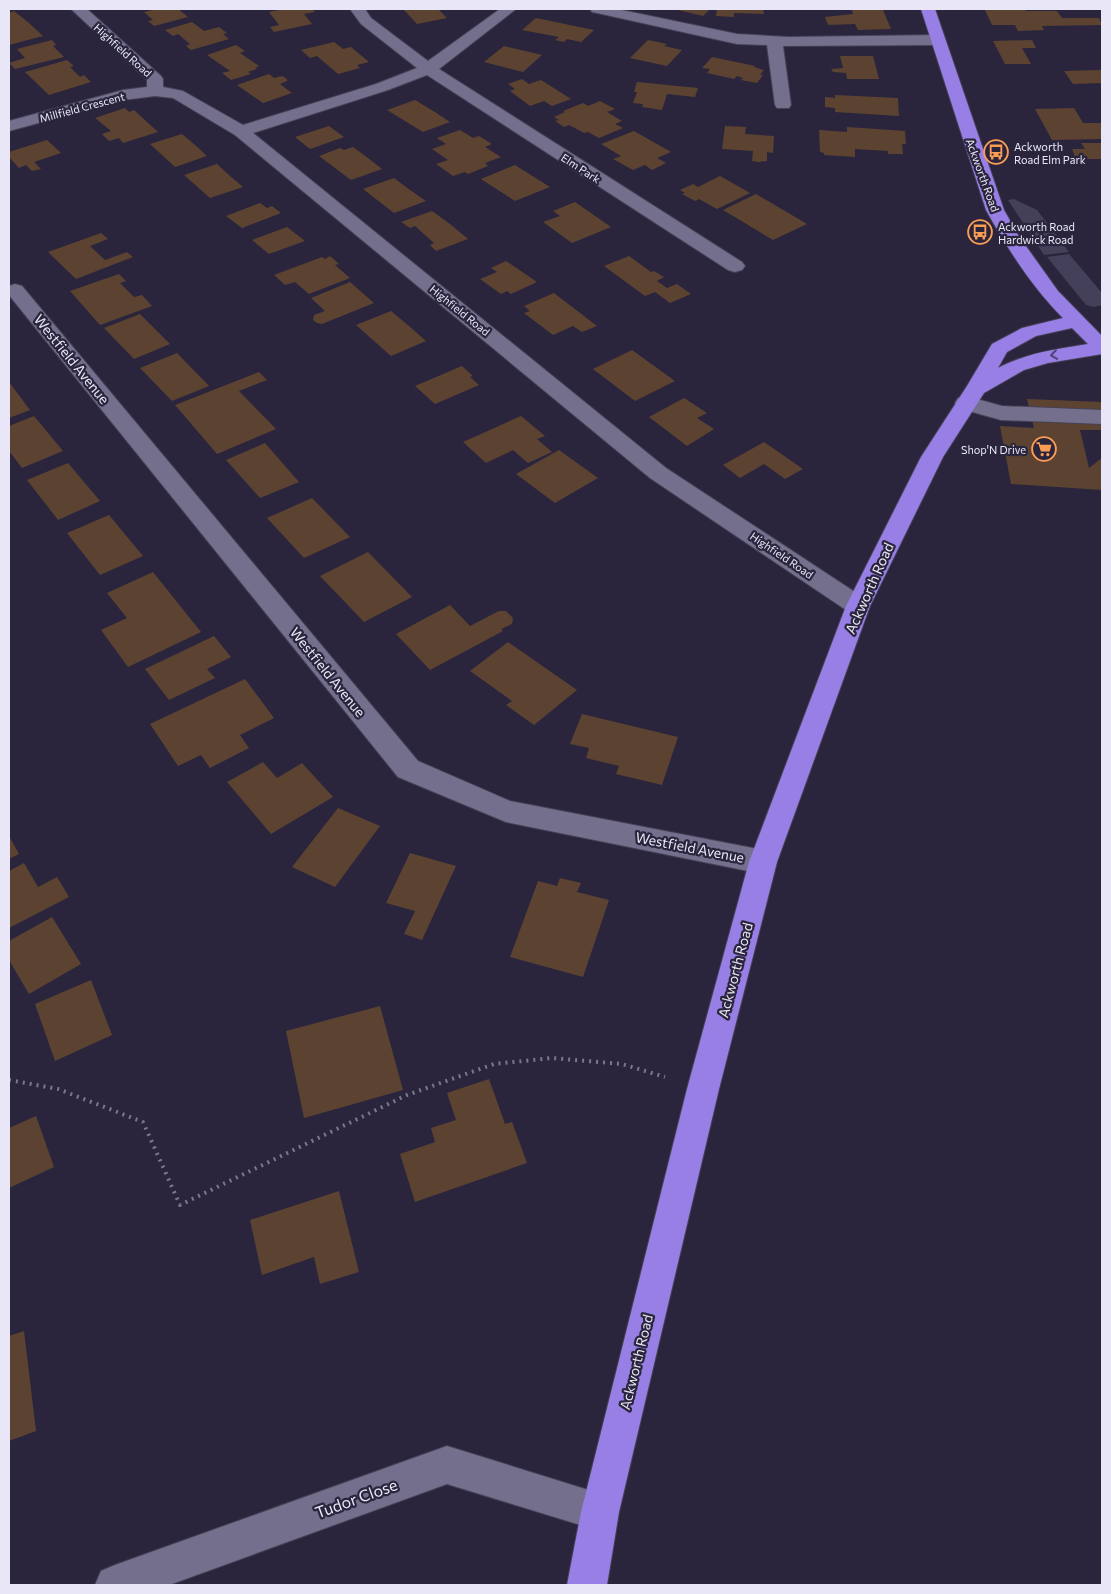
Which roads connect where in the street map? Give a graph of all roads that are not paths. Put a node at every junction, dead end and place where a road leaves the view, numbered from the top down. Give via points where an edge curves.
1 (78, 9) edge
2 (357, 9) edge
3 (509, 9) edge
4 (597, 9) edge
5 (928, 9) edge
6 (937, 40) junction
7 (774, 41) junction
8 (428, 69) junction
9 (155, 91) junction
10 (783, 105) dead end
11 (9, 126) edge
12 (241, 131) junction
13 (736, 266) dead end
14 (15, 290) dead end
15 (1076, 321) junction
16 (1102, 348) edge
17 (972, 396) junction
18 (1102, 417) edge
19 (858, 606) junction
20 (763, 862) junction
21 (600, 1512) junction
22 (115, 1585) edge
23 (587, 1585) edge

1 - 9 street, Highfield Road via 155,79
2 - 8 street, Elm Park via 366,21
3 - 8 street
4 - 7 street via 737,39
5 - 6 highway, Ackworth Road
6 - 7 street
6 - 15 highway, Ackworth Road via 995,210 1029,267
7 - 10 street
8 - 12 street via 382,87
8 - 13 street, Elm Park
9 - 11 street, Millfield Crescent via 123,95
9 - 12 street, Highfield Road via 177,94
12 - 19 street, Highfield Road via 658,473
14 - 20 street, Westfield Avenue via 408,769 506,811
15 - 16 highway, Ackworth Road
15 - 17 highway, Ackworth Road via 1029,332 999,348
16 -> 17 highway, Ackworth Road via 1044,357 1017,366
17 - 18 street via 1000,413
17 - 19 highway, Ackworth Road via 932,457
19 - 20 highway, Ackworth Road
20 - 21 highway, Ackworth Road
21 - 22 street, Tudor Close via 447,1465
21 - 23 highway, Ackworth Road

